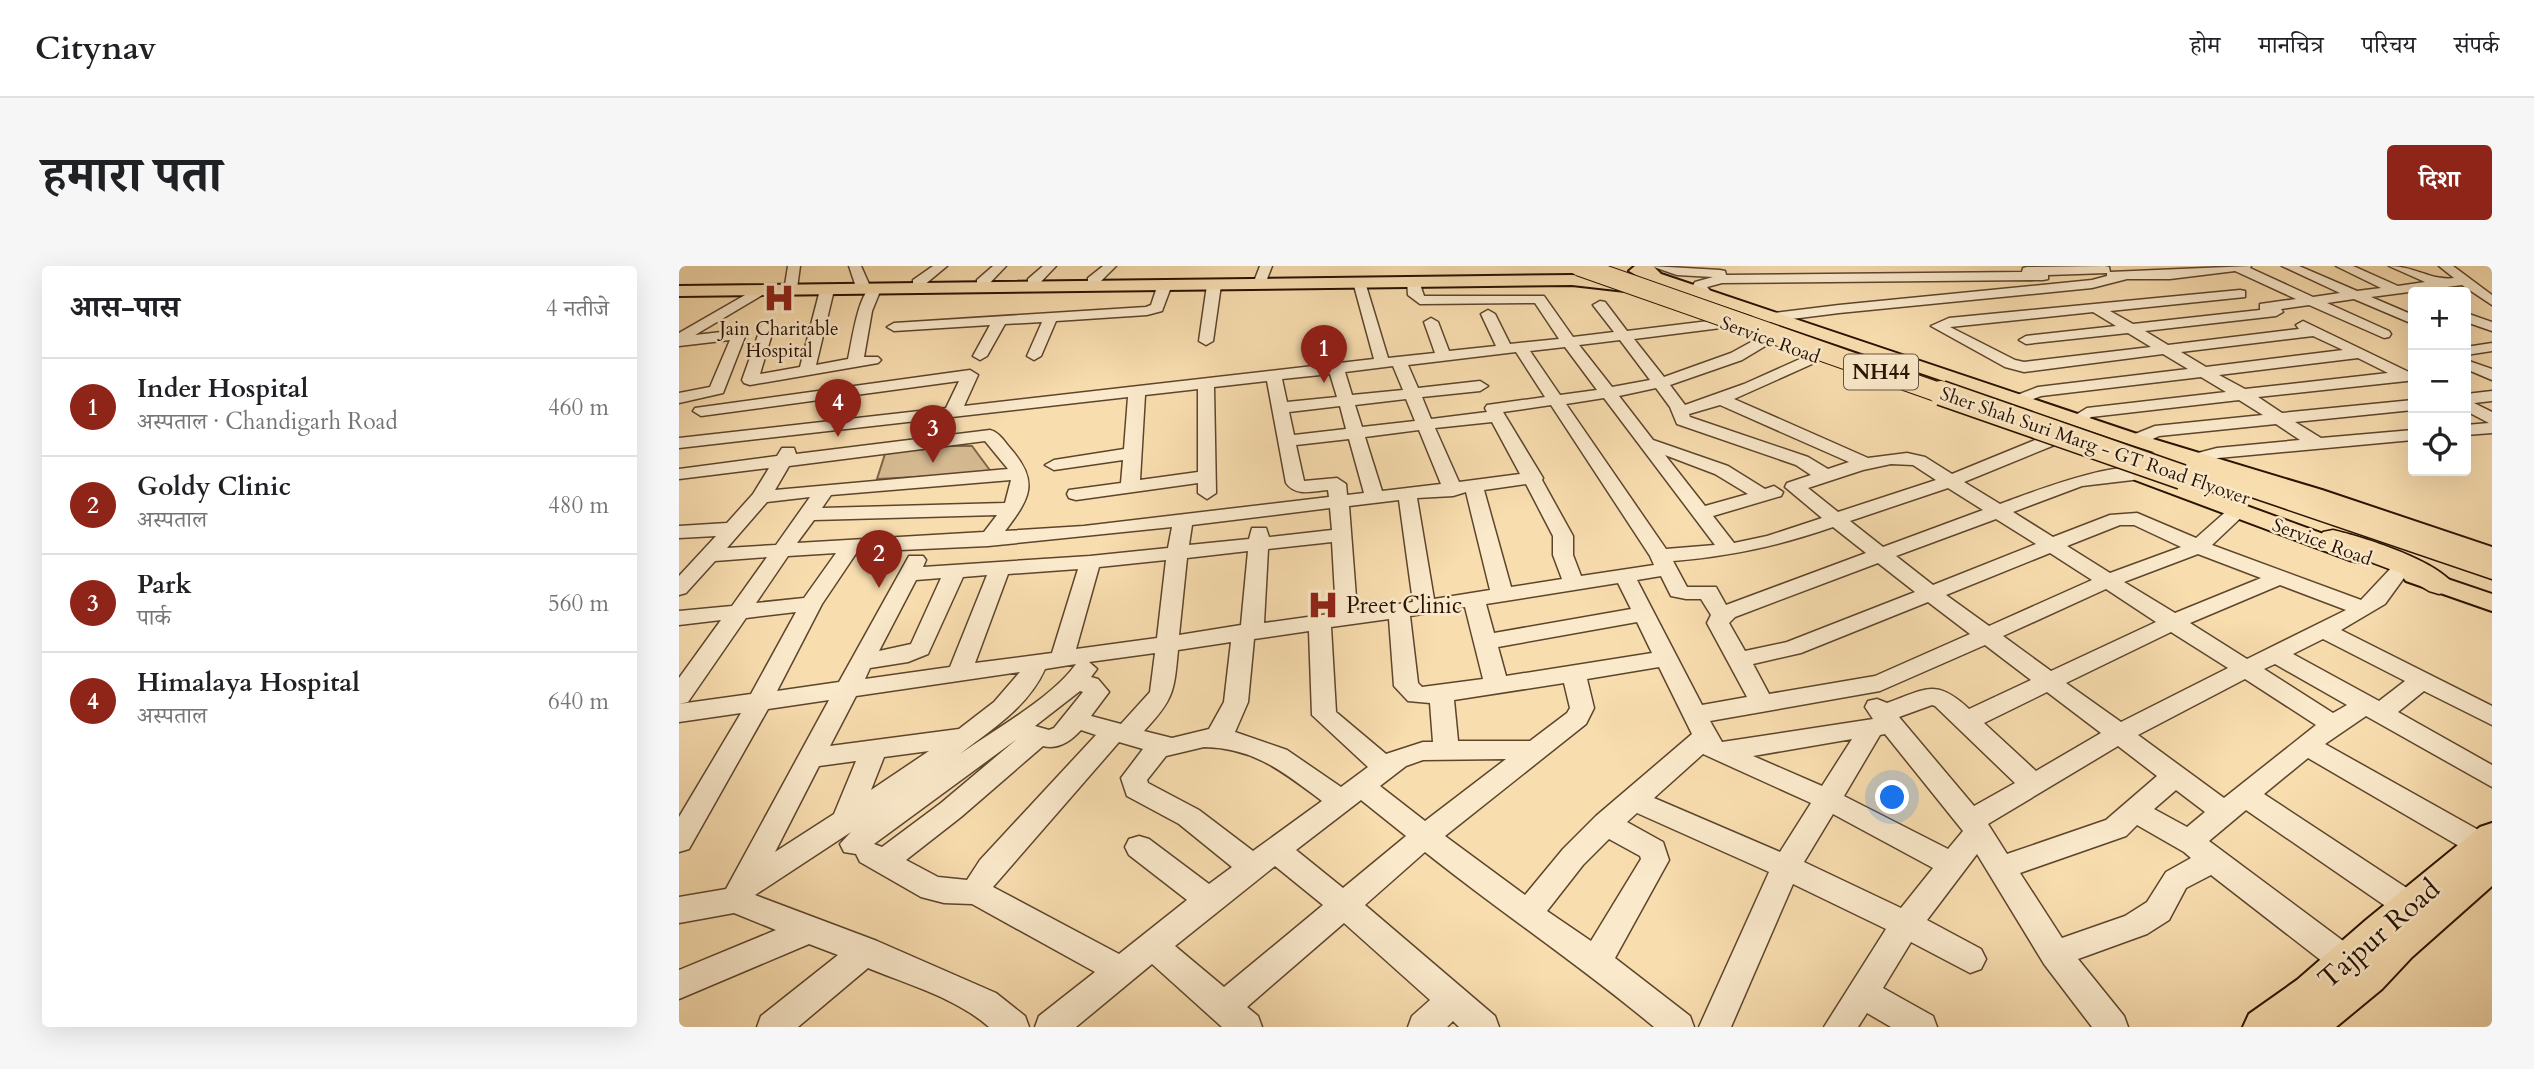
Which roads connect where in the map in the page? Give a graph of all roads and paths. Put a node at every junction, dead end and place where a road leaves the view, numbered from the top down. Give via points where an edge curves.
1 (794, 266) edge
2 (855, 266) edge
3 (941, 266) edge
4 (1000, 266) edge
5 (1050, 266) edge
6 (1601, 266) edge
7 (2288, 266) edge
8 (2342, 266) edge
9 (2395, 266) edge
10 (2445, 266) edge
11 (1570, 267) edge
12 (2241, 267) edge
13 (1885, 269) edge
14 (1933, 269) edge
15 (1984, 269) edge
16 (2193, 269) edge
17 (1651, 270) edge
18 (1833, 270) edge
19 (2134, 270) edge
20 (1263, 272) edge
21 (1621, 276) edge
22 (1111, 278) edge
23 (1705, 278) edge
24 (2080, 278) junction
25 (1162, 280) junction
26 (1536, 280) junction
27 (1413, 281) junction
28 (1033, 282) junction
29 (1359, 282) junction
30 (918, 283) junction
31 (982, 283) junction
32 (2441, 284) junction
33 (792, 285) junction
34 (1214, 285) junction
35 (865, 287) junction
36 (2454, 287) edge
37 (2464, 287) edge
38 (2492, 287) edge
39 (679, 288) edge
40 (2061, 288) junction
41 (827, 289) junction
42 (2398, 290) junction
43 (2471, 290) edge
44 (755, 291) junction
45 (2471, 292) edge
46 (2240, 294) junction
47 (2408, 294) edge
48 (1969, 295) junction
49 (2355, 295) junction
50 (1539, 299) junction
51 (2309, 300) junction
52 (2492, 303) edge
53 (1600, 305) dead end
54 (2130, 305) junction
55 (2097, 308) junction
56 (2271, 310) junction
57 (1095, 314) junction
58 (1488, 314) dead end
59 (1772, 316) junction
60 (1051, 317) junction
61 (1997, 318) junction
62 (2408, 318) edge
63 (1000, 320) junction
64 (2471, 320) edge
65 (1431, 322) dead end
66 (1717, 323) junction
67 (767, 327) dead end
68 (894, 327) dead end
69 (2492, 327) edge
70 (2131, 328) junction
71 (2315, 331) junction
72 (2408, 331) edge
73 (1621, 334) junction
74 (2075, 334) junction
75 (2384, 334) junction
76 (682, 339) edge
77 (1767, 340) junction
78 (2026, 340) junction
79 (1206, 341) dead end
80 (1568, 341) junction
81 (2337, 342) junction
82 (1512, 347) junction
83 (2165, 349) junction
84 (1460, 353) junction
85 (2359, 353) junction
86 (1443, 355) junction
87 (2109, 355) junction
88 (980, 356) dead end
89 (1034, 356) dead end
90 (1816, 357) junction
91 (679, 360) edge
92 (873, 360) dead end
93 (2408, 360) edge
94 (1390, 361) junction
95 (2057, 362) junction
96 (855, 363) junction
97 (2381, 363) junction
98 (2471, 366) edge
99 (1336, 367) junction
100 (2202, 370) junction
101 (807, 371) junction
102 (1273, 374) junction
103 (2492, 375) edge
104 (2408, 376) edge
105 (2408, 377) edge
106 (2471, 380) edge
107 (2358, 381) junction
108 (2471, 381) edge
109 (1206, 382) junction
110 (1658, 384) junction
111 (1480, 386) junction
112 (2492, 388) edge
113 (1137, 390) junction
114 (1608, 391) junction
115 (1413, 394) junction
116 (2243, 395) junction
117 (2492, 396) edge
118 (679, 398) edge
119 (2471, 398) edge
120 (904, 399) junction
121 (1346, 400) junction
122 (1554, 400) junction
123 (1722, 400) junction
124 (2018, 400) junction
125 (750, 404) junction
126 (2408, 406) edge
127 (994, 407) junction
128 (2408, 407) edge
129 (1280, 408) junction
130 (2471, 408) edge
131 (701, 411) dead end
132 (953, 411) junction
133 (1680, 411) junction
134 (1495, 412) junction
135 (2278, 417) junction
136 (2077, 419) junction
137 (2492, 419) edge
138 (1426, 424) junction
139 (802, 428) junction
140 (2492, 428) edge
141 (2471, 430) edge
142 (1356, 433) junction
143 (990, 435) junction
144 (2408, 435) edge
145 (735, 436) junction
146 (2051, 440) junction
147 (2136, 440) junction
148 (1287, 441) junction
149 (679, 443) edge
150 (1648, 444) junction
151 (2318, 444) junction
152 (1133, 453) junction
153 (783, 460) junction
154 (2186, 461) junction
155 (1867, 464) junction
156 (1054, 465) dead end
157 (679, 474) edge
158 (1020, 474) junction
159 (2141, 474) junction
160 (1826, 476) junction
161 (1534, 478) junction
162 (1950, 481) junction
163 (1130, 487) junction
164 (1474, 487) junction
165 (1794, 487) junction
166 (825, 490) junction
167 (1453, 490) junction
168 (2220, 490) junction
169 (1076, 494) dead end
170 (1407, 494) junction
171 (1762, 495) junction
172 (761, 497) junction
173 (1375, 497) junction
174 (1338, 501) junction
175 (1010, 509) junction
176 (1261, 510) junction
177 (1997, 511) junction
178 (2238, 511) junction
179 (1702, 513) junction
180 (809, 514) junction
181 (1835, 519) junction
182 (1183, 520) junction
183 (2393, 521) junction
184 (730, 529) junction
185 (679, 532) edge
186 (1342, 535) junction
187 (988, 540) junction
188 (926, 544) junction
189 (1258, 545) junction
190 (2049, 545) junction
191 (849, 547) junction
192 (2198, 547) junction
193 (782, 550) junction
194 (1729, 550) junction
195 (1177, 554) junction
196 (707, 555) junction
197 (1880, 555) junction
198 (2492, 555) edge
199 (1090, 562) junction
200 (1664, 563) junction
201 (2389, 563) junction
202 (1001, 566) junction
203 (955, 570) junction
204 (2492, 570) edge
205 (908, 573) junction
206 (1625, 577) junction
207 (2279, 578) junction
208 (2107, 581) junction
209 (2492, 583) edge
210 (1574, 584) junction
211 (2439, 585) joint
212 (679, 589) edge
213 (1930, 593) junction
214 (1502, 595) junction
215 (1474, 600) junction
216 (2492, 603) edge
217 (811, 604) junction
218 (1425, 607) junction
219 (2364, 610) junction
220 (1399, 611) junction
221 (738, 612) junction
222 (1643, 614) junction
223 (1722, 615) junction
224 (679, 618) edge
225 (1347, 618) junction
226 (1320, 622) junction
227 (2173, 622) junction
228 (2324, 629) junction
229 (1248, 631) junction
230 (1986, 634) junction
231 (1486, 642) junction
232 (1166, 643) junction
233 (1092, 653) junction
234 (2275, 653) junction
235 (1062, 658) junction
236 (1665, 659) junction
237 (1739, 660) junction
238 (863, 661) junction
239 (1035, 662) junction
240 (2246, 668) junction
241 (959, 674) junction
242 (1574, 674) junction
243 (2423, 680) junction
244 (2051, 681) junction
245 (1076, 682) junction
246 (1497, 685) junction
247 (1859, 688) junction
248 (848, 689) junction
249 (1441, 694) junction
250 (679, 695) edge
251 (760, 701) junction
252 (1761, 701) junction
253 (2373, 709) junction
254 (679, 713) edge
255 (2492, 716) edge
256 (1077, 719) junction
257 (1966, 720) junction
258 (1882, 722) junction
259 (2333, 724) junction
260 (1026, 732) junction
261 (1120, 733) junction
262 (1706, 734) junction
263 (2119, 734) junction
264 (966, 736) junction
265 (1216, 738) junction
266 (1160, 745) junction
267 (2307, 746) junction
268 (874, 749) junction
269 (1446, 750) junction
270 (1536, 750) junction
271 (810, 758) junction
272 (1385, 767) junction
273 (2179, 777) junction
274 (2492, 777) edge
275 (2032, 783) junction
276 (1351, 793) junction
277 (1827, 799) junction
278 (1633, 800) junction
279 (2235, 804) junction
280 (2135, 811) junction
281 (1606, 824) junction
282 (1975, 826) junction
283 (843, 833) junction
284 (1426, 835) junction
285 (679, 841) edge
286 (1139, 847) dead end
287 (2488, 849) edge
288 (2204, 852) junction
289 (1264, 859) junction
290 (883, 862) junction
291 (1953, 865) junction
292 (1786, 867) junction
293 (1999, 869) junction
294 (978, 892) junction
295 (738, 894) junction
296 (1209, 900) junction
297 (1345, 906) junction
298 (2411, 907) junction
299 (679, 910) edge
300 (1527, 914) junction
301 (1906, 924) junction
302 (807, 932) junction
303 (1153, 946) junction
304 (866, 951) junction
305 (2055, 954) junction
306 (1971, 959) dead end
307 (1596, 962) junction
308 (2347, 962) junction
309 (1122, 971) junction
310 (679, 985) edge
311 (1862, 993) junction
312 (1452, 1000) junction
313 (1235, 1017) edge
314 (773, 1027) edge
315 (1013, 1027) edge
316 (1051, 1027) edge
317 (1424, 1027) edge
318 (1483, 1027) edge
319 (1678, 1027) edge
320 (1715, 1027) edge
321 (1840, 1027) edge
322 (1921, 1027) edge
323 (2112, 1027) edge
324 (2263, 1027) edge
325 (2306, 1027) edge

1 - 33 street
2 - 35 street
3 - 30 street
4 - 31 street
5 - 28 street
6 - 154 highway, Sher Shah Suri Marg - GT Road Flyover / NH44
7 - 49 street
8 - 42 street
9 - 32 street
10 - 37 street
11 - 20 main road via 1528,275
11 - 21 main road, Service Road
11 - 168 highway, Sher Shah Suri Marg - GT Road Flyover / NH44, bridge
12 - 16 street
12 - 51 street
13 - 14 street
13 - 18 street
14 - 15 street
15 - 24 street
16 - 19 street
16 - 46 street
17 - 21 main road, Service Road
17 - 23 main road, Service Road
18 - 23 street
19 - 24 street
19 - 24 street
20 - 25 main road
21 - 26 main road
21 - 66 main road, Service Road
22 - 25 main road
22 - 28 main road
22 - 35 main road
22 - 57 street
23 - 24 street via 1699,287 1722,279
23 - 59 main road, Service Road
24 - 40 street
24 - 54 street
25 - 34 main road
25 - 57 street via 1154,310
26 - 27 main road
26 - 50 street
27 - 29 main road
27 - 50 street via 1420,300
28 - 31 main road
29 - 34 main road
29 - 94 street
30 - 31 main road
30 - 35 main road
32 - 36 street
32 - 42 street
33 - 35 main road
33 - 39 main road
34 - 79 street
35 - 41 main road
35 - 96 street
38 - 43 street
39 - 44 main road
40 - 48 street
40 - 55 street
41 - 44 main road
41 - 101 street
42 - 47 street
42 - 49 street
44 - 76 street
45 - 52 street
46 - 54 street
46 - 56 street
48 - 59 street
48 - 61 street
49 - 51 street
49 - 62 street
50 - 80 street
51 - 56 street
51 - 75 street
53 - 73 street
54 - 55 street
55 - 61 street
55 - 70 street
56 - 70 street
56 - 71 street
57 - 60 street
58 - 82 street
59 - 66 street
59 - 124 main road, Service Road
60 - 63 street
60 - 89 street
61 - 78 street
61 - 95 street via 1938,326 2013,365
63 - 68 street
63 - 88 street
64 - 69 street
65 - 86 street
66 - 73 street
66 - 77 main road, Service Road
67 - 101 street via 749,379
70 - 74 street
70 - 83 street
71 - 81 street
71 - 83 street
72 - 75 street
73 - 80 street
73 - 110 street
74 - 78 street
74 - 87 street
75 - 81 street
76 - 91 street
76 - 118 street via 739,334 716,390
77 - 90 main road, Service Road
77 - 110 street via 1708,369
78 - 95 street
80 - 82 street
80 - 114 street
81 - 85 street
82 - 84 street
82 - 122 street
83 - 87 street
83 - 100 street
84 - 86 street
84 - 111 street
85 - 97 street
85 - 100 street
86 - 94 street
87 - 95 street
90 - 123 street
90 - 146 main road, Service Road
92 - 96 street
93 - 97 street
94 - 99 street
94 - 115 street
96 - 101 street
97 - 104 street
98 - 103 street
99 - 102 street
99 - 121 street
100 - 116 street
100 - 124 street via 2038,392
102 - 109 street
102 - 129 street
103 - 106 street
105 - 107 street
107 - 116 street
107 - 126 street
108 - 112 street
109 - 113 street
109 - 163 street via 1206,485
110 - 114 street
110 - 133 street
111 - 115 street
111 - 134 street
113 - 127 street
113 - 152 street
114 - 122 street
114 - 150 street
115 - 121 street
115 - 138 street
116 - 135 street
116 - 136 street via 2087,413
117 - 119 street
120 - 125 street
120 - 132 street
120 - 132 street via 969,375
120 - 139 street
121 - 129 street
121 - 142 street
122 - 134 street
122 - 200 street
123 - 133 street
123 - 155 street
124 - 136 main road, Service Road
125 - 131 street
125 - 145 street
127 - 132 street
127 - 143 street
128 - 135 street
129 - 148 street
130 - 137 street
133 - 160 street via 1684,421 1802,461
134 - 138 street
134 - 161 street
135 - 147 street via 2155,431
135 - 151 street
136 - 147 main road, Service Road
138 - 142 street
138 - 167 street
139 - 145 street
139 - 153 street
140 - 141 street
142 - 148 street
142 - 173 street
143 - 153 street
143 - 158 street
144 - 151 street
145 - 149 street
146 - 159 main road, Service Road
146 - 162 street
147 - 154 main road, Service Road
148 - 174 street via 1296,485 1336,484
150 - 171 street via 1728,472
150 - 179 street
151 - 154 street via 2217,453
152 - 156 street
152 - 163 street
153 - 157 street
153 - 172 street
154 - 183 main road, Service Road
154 - 183 highway via 2367,519
154 - 204 highway, Sher Shah Suri Marg - GT Road Flyover / NH44
155 - 160 street
155 - 162 street via 1913,458
158 - 166 street
158 - 175 street via 1019,493
159 - 177 street via 2077,482
159 - 178 main road, Service Road
160 - 165 street
161 - 164 street
161 - 210 street via 1563,537 1563,555
162 - 177 street
162 - 181 street
163 - 169 street
164 - 167 street
164 - 214 street
165 - 171 street
165 - 181 street
166 - 172 street
166 - 180 street
167 - 170 street
168 - 201 highway via 2242,506
168 - 209 highway, Sher Shah Suri Marg - GT Road Flyover / NH44
170 - 173 street
170 - 218 street
171 - 179 street
172 - 184 street
173 - 174 street
174 - 176 street
174 - 186 street
175 - 180 street
175 - 187 street
176 - 182 street
176 - 189 street
177 - 190 street
177 - 197 street
178 - 192 street
178 - 201 main road, Service Road
179 - 194 street
180 - 193 street
181 - 194 street
181 - 197 street
182 - 187 street
182 - 195 street
183 - 198 main road, Service Road
184 - 185 street
184 - 196 street
186 - 189 street
186 - 225 street
187 - 188 street
188 - 191 street
188 - 205 street
189 - 195 street
189 - 229 street
190 - 192 street via 2131,518
190 - 208 street
190 - 213 street
191 - 193 street
191 - 217 street
192 - 207 street
192 - 208 street
193 - 196 street
193 - 221 street
194 - 200 street
195 - 199 street
195 - 232 street
196 - 212 street
197 - 213 street
197 - 223 street
199 - 202 street
199 - 235 street
200 - 206 street
200 - 223 street via 1681,592 1711,593
201 - 211 highway via 2410,567
201 - 219 street via 2377,599
202 - 203 street
202 - 241 street
203 - 205 street
203 - 238 street via 920,649
205 - 238 street
206 - 210 street
206 - 222 street
207 - 219 street
207 - 227 street
208 - 227 street
208 - 230 street
210 - 214 street
211 - 216 main road
213 - 230 street
213 - 237 street via 1793,648
214 - 215 street
215 - 218 street
215 - 231 street
217 - 221 street
217 - 251 street
218 - 220 street
219 - 228 street
220 - 225 street
220 - 249 street via 1406,686 1416,695
221 - 224 street
221 - 250 street
222 - 231 street
222 - 236 street
223 - 237 street via 1719,623
225 - 226 street
226 - 229 street
226 - 272 street via 1324,715
227 - 240 street
227 - 244 street
228 - 234 street
228 - 243 street
229 - 232 street
229 - 265 street via 1237,702
230 - 244 street
230 - 247 street via 1880,683
231 - 246 street
232 - 233 street
232 - 261 street via 1161,696
233 - 235 street
233 - 245 street
234 - 240 street
234 - 253 street
235 - 239 street
236 - 242 street
236 - 262 street
237 - 252 street
238 - 248 street
239 - 241 street
239 - 264 street via 1018,695
240 - 259 street
240 - 263 street
241 - 248 street
242 - 246 street
242 - 270 street via 1582,708 1577,718
243 - 253 street
243 - 255 street
244 - 257 street
244 - 263 street
245 - 256 street via 1097,692
245 - 260 street
246 - 249 street
247 - 252 street
247 - 258 street
248 - 251 street
248 - 271 street
249 - 269 street
251 - 254 street
251 - 285 street
252 - 262 street
253 - 259 street
253 - 274 street
256 - 260 street via 1057,737 1046,740
256 - 261 street
257 - 258 street via 1936,697
257 - 275 street
258 - 262 street
258 - 277 street
258 - 282 street
259 - 267 street
260 - 283 street
260 - 290 street via 951,810
261 - 266 street
261 - 294 street via 990,868 980,880
262 - 277 street
262 - 278 street
263 - 273 street
263 - 275 street
264 - 268 street
264 - 283 street
265 - 266 street via 1174,747
265 - 276 street via 1268,750
266 - 289 street via 1135,778 1136,789
267 - 279 street
267 - 287 street
268 - 271 street
268 - 283 street
269 - 270 street
269 - 272 street via 1409,754
270 - 284 street
271 - 295 street
272 - 276 street
273 - 279 street
273 - 280 street via 2160,786
275 - 282 street
276 - 284 street
276 - 289 street
277 - 291 street
277 - 292 street
278 - 281 street
278 - 292 street
279 - 288 street via 2194,838
279 - 298 street
280 - 288 street
280 - 293 street via 2108,832
281 - 300 street
281 - 307 street via 1653,850 1655,860
282 - 291 street
282 - 293 street
283 - 290 street
283 - 295 street
284 - 297 street
284 - 300 street
286 - 296 street
287 - 298 main road, Tajpur Road
287 - 325 main road, Tajpur Road via 2368,977
288 - 305 street via 2176,880 2158,911 2136,925
288 - 308 street
289 - 296 street
289 - 297 street
290 - 294 street via 931,888
291 - 301 street
292 - 301 street
292 - 320 street
293 - 305 street
294 - 309 street
295 - 299 street
295 - 302 street
296 - 303 street
297 - 312 street
297 - 313 street
298 - 308 main road, Tajpur Road
300 - 307 street
301 - 306 street
301 - 311 street
302 - 304 street
302 - 310 street
303 - 309 street
303 - 313 street
304 - 314 street
304 - 315 street via 985,1003
305 - 323 street
307 - 319 street
308 - 324 main road, Tajpur Road
309 - 316 street
311 - 321 street
311 - 322 street
312 - 317 street
312 - 318 street

